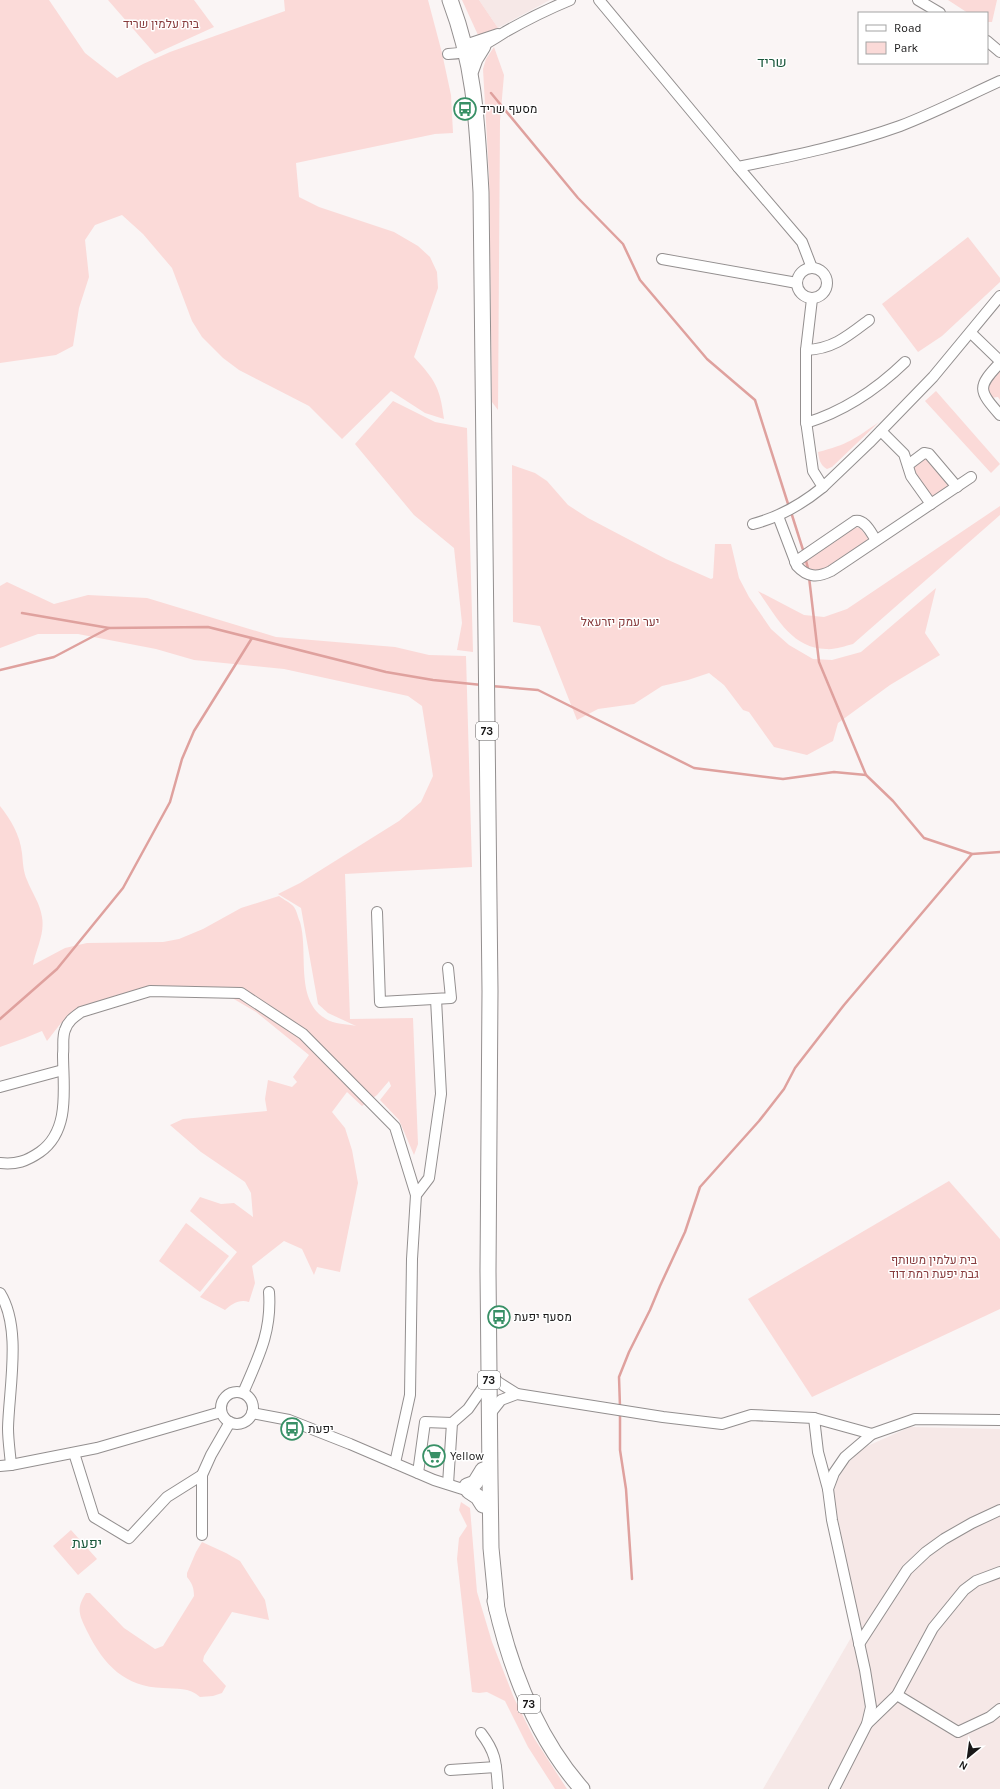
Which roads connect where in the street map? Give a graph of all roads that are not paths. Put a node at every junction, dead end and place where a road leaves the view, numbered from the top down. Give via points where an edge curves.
1 (440, 0) edge
2 (450, 0) edge
3 (570, 0) edge
4 (599, 0) edge
5 (918, 0) edge
6 (559, 3) edge
7 (938, 12) edge
8 (505, 32) junction
9 (988, 43) edge
10 (483, 46) junction
11 (460, 51) junction
12 (1000, 52) edge
13 (470, 70) junction
14 (1000, 81) edge
15 (738, 167) junction
16 (481, 192) junction
17 (662, 258) dead end
18 (812, 268) junction
19 (797, 284) junction
20 (1000, 296) edge
21 (812, 299) junction
22 (870, 320) dead end
23 (971, 332) junction
24 (806, 350) junction
25 (905, 362) dead end
26 (1000, 362) edge
27 (1000, 415) edge
28 (806, 423) junction
29 (881, 431) junction
30 (908, 465) junction
31 (971, 477) dead end
32 (823, 487) junction
33 (957, 487) junction
34 (931, 504) junction
35 (778, 516) junction
36 (753, 524) dead end
37 (876, 540) junction
38 (794, 562) junction
39 (377, 912) dead end
40 (448, 968) dead end
41 (436, 1000) junction
42 (63, 1070) junction
43 (0, 1087) edge
44 (0, 1163) edge
45 (416, 1195) junction
46 (488, 1271) junction
47 (269, 1292) dead end
48 (0, 1293) edge
49 (489, 1372) junction
50 (482, 1389) junction
51 (243, 1393) junction
52 (517, 1394) junction
53 (221, 1412) junction
54 (252, 1413) junction
55 (490, 1414) junction
56 (814, 1418) junction
57 (1000, 1420) edge
58 (230, 1422) junction
59 (452, 1423) junction
60 (872, 1434) junction
61 (74, 1453) junction
62 (395, 1463) junction
63 (11, 1465) junction
64 (0, 1466) edge
65 (418, 1473) junction
66 (202, 1475) junction
67 (448, 1484) junction
68 (828, 1489) junction
69 (479, 1492) junction
70 (1000, 1510) edge
71 (202, 1535) dead end
72 (1000, 1572) edge
73 (859, 1644) junction
74 (897, 1695) junction
75 (1000, 1709) edge
76 (867, 1724) junction
77 (481, 1733) dead end
78 (496, 1767) junction
79 (450, 1770) dead end
80 (498, 1789) edge
81 (582, 1789) edge
82 (834, 1789) edge

1 - 11 highway, 73
2 - 11 highway, 73
3 - 6 street
4 - 15 street
5 - 7 street
6 - 8 street
8 - 10 street
8 - 11 street
9 - 12 street
10 - 11 street
10 - 13 highway
11 - 13 highway, 73
11 - 16 highway, 73
13 - 16 highway, 73 via 477,117
14 - 15 street via 899,126 818,151
15 - 18 street via 802,242
16 - 46 highway, 73 via 490,991
17 - 19 street
18 - 19 street via 800,274
18 - 21 street via 821,270 828,283 822,296
19 - 21 street via 803,296
20 - 23 street
21 - 24 street
22 - 24 street via 826,348
23 - 26 street
23 - 29 street via 933,377
24 - 28 street
25 - 28 street via 868,394 844,408
26 - 27 street via 983,385 987,400
28 - 32 street via 813,471
29 - 30 street via 904,454
29 - 32 street
30 - 33 street via 924,453 929,454
30 - 34 street via 911,476
31 - 33 street
32 - 35 street
33 - 34 street
34 - 37 street
35 - 36 street
35 - 38 street
37 - 38 street via 820,576 802,572
37 - 38 street via 863,522 855,521
39 - 41 street via 380,1002
40 - 41 street via 451,998
41 - 45 street via 441,1094 429,1178
42 - 43 street
42 - 44 street via 63,1109 58,1132 52,1141 31,1159 13,1164
42 - 45 street via 64,1031 81,1012 150,991 241,993 303,1034 394,1127
45 - 62 street via 412,1259 410,1395
46 - 49 highway, 73
46 - 50 highway, 73
47 - 51 street via 271,1311 264,1344
48 - 63 street via 10,1315 13,1352 8,1430
49 - 52 street via 498,1382
49 - 55 highway, 73
50 - 59 street via 468,1409
50 - 69 highway, 73 via 483,1470 475,1483
51 - 53 street via 233,1392 224,1398
51 - 54 street via 252,1403
52 - 55 street via 501,1400
52 - 56 street via 722,1424 751,1415
53 - 58 street
53 - 61 street
54 - 58 street via 246,1421 235,1424
54 - 62 street via 289,1420
55 - 69 highway, 73
56 - 60 street
56 - 68 street via 818,1452
57 - 60 street via 915,1419
58 - 66 street
59 - 65 street via 425,1422
59 - 67 street
60 - 68 street via 845,1457 834,1473
61 - 63 street
61 - 66 street via 94,1517 129,1538 167,1497
62 - 65 street
63 - 64 street
65 - 67 street
66 - 71 street
67 - 69 street
68 - 73 street via 832,1520
69 - 81 highway, 73 via 492,1555 497,1610 504,1640 526,1697 558,1758
70 - 73 street via 944,1539 906,1570
72 - 74 street via 976,1581 964,1590 933,1628
73 - 76 street via 869,1695
74 - 75 street via 958,1732
74 - 76 street
76 - 82 street
77 - 78 street via 492,1750
78 - 79 street
78 - 80 street

